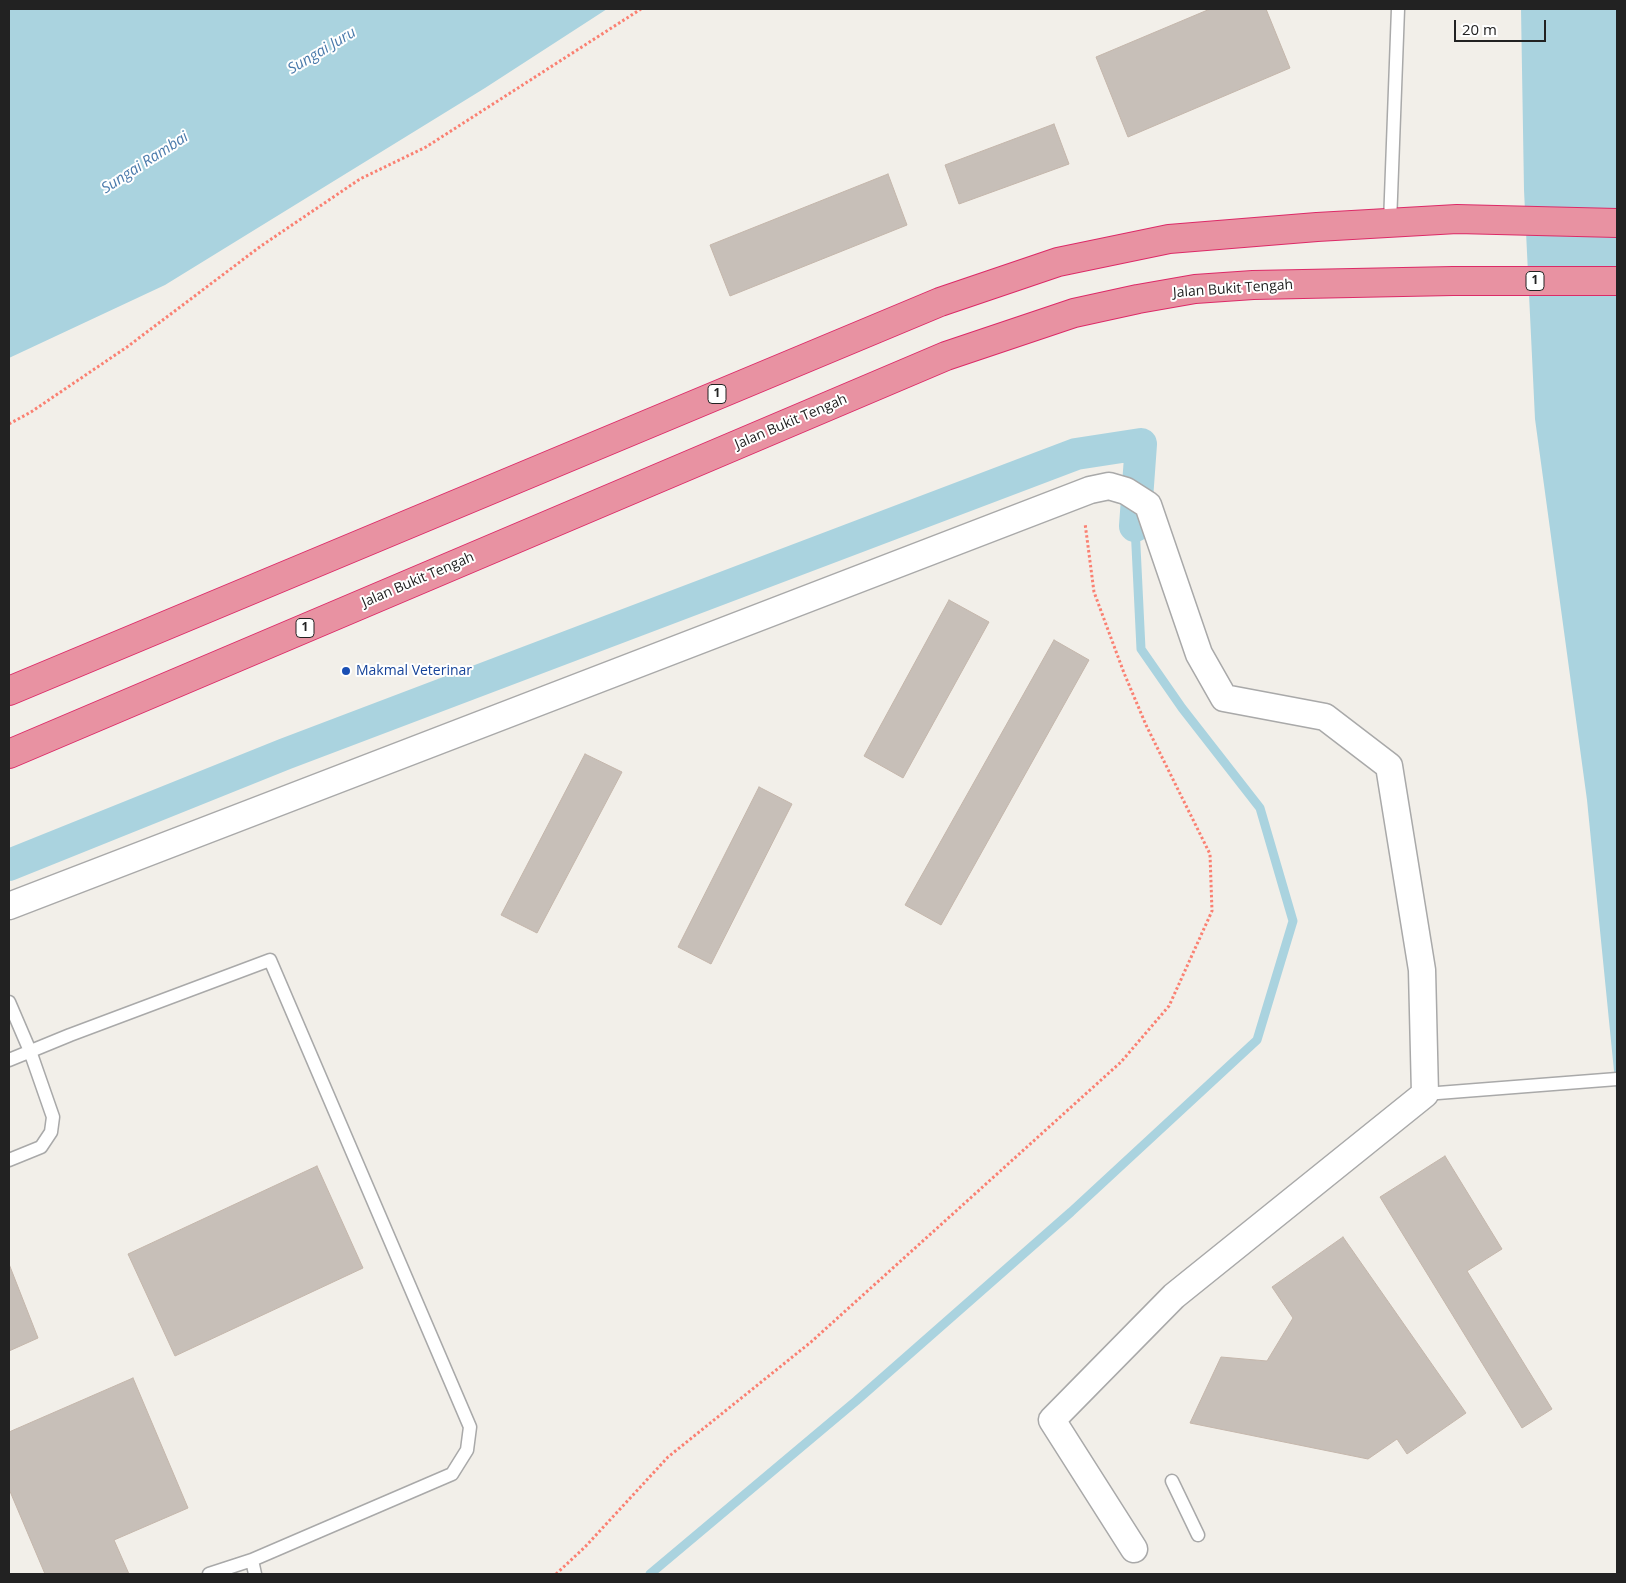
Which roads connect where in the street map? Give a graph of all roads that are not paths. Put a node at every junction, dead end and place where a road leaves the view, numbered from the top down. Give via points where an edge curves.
1 (1398, 9) edge
2 (1390, 223) junction
3 (1617, 223) edge
4 (1617, 281) edge
5 (9, 691) edge
6 (9, 754) edge
7 (9, 906) edge
8 (9, 1002) edge
9 (30, 1051) junction
10 (9, 1060) edge
11 (1617, 1079) edge
12 (1425, 1094) junction
13 (9, 1160) edge
14 (1172, 1481) dead end
15 (1198, 1535) dead end
16 (1134, 1549) dead end
17 (252, 1560) junction
18 (209, 1574) edge
19 (255, 1574) edge

1 - 2 lane
2 - 3 highway, 1 via 1456,219
2 - 5 highway, 1 via 1169,239 1058,262 940,302
4 - 6 highway, Jalan Bukit Tengah / 1 via 1253,285 1195,289 1074,313 946,356
7 - 12 street via 1090,490 1109,486 1126,491 1148,505 1199,654 1224,698 1325,718 1389,766 1422,970
8 - 9 lane
9 - 10 lane
9 - 13 lane via 53,1118 51,1132 42,1146
9 - 17 lane via 270,960 470,1427 467,1450 452,1474
11 - 12 lane
12 - 16 street via 1174,1296 1052,1420
14 - 15 lane
17 - 18 lane
17 - 19 lane

